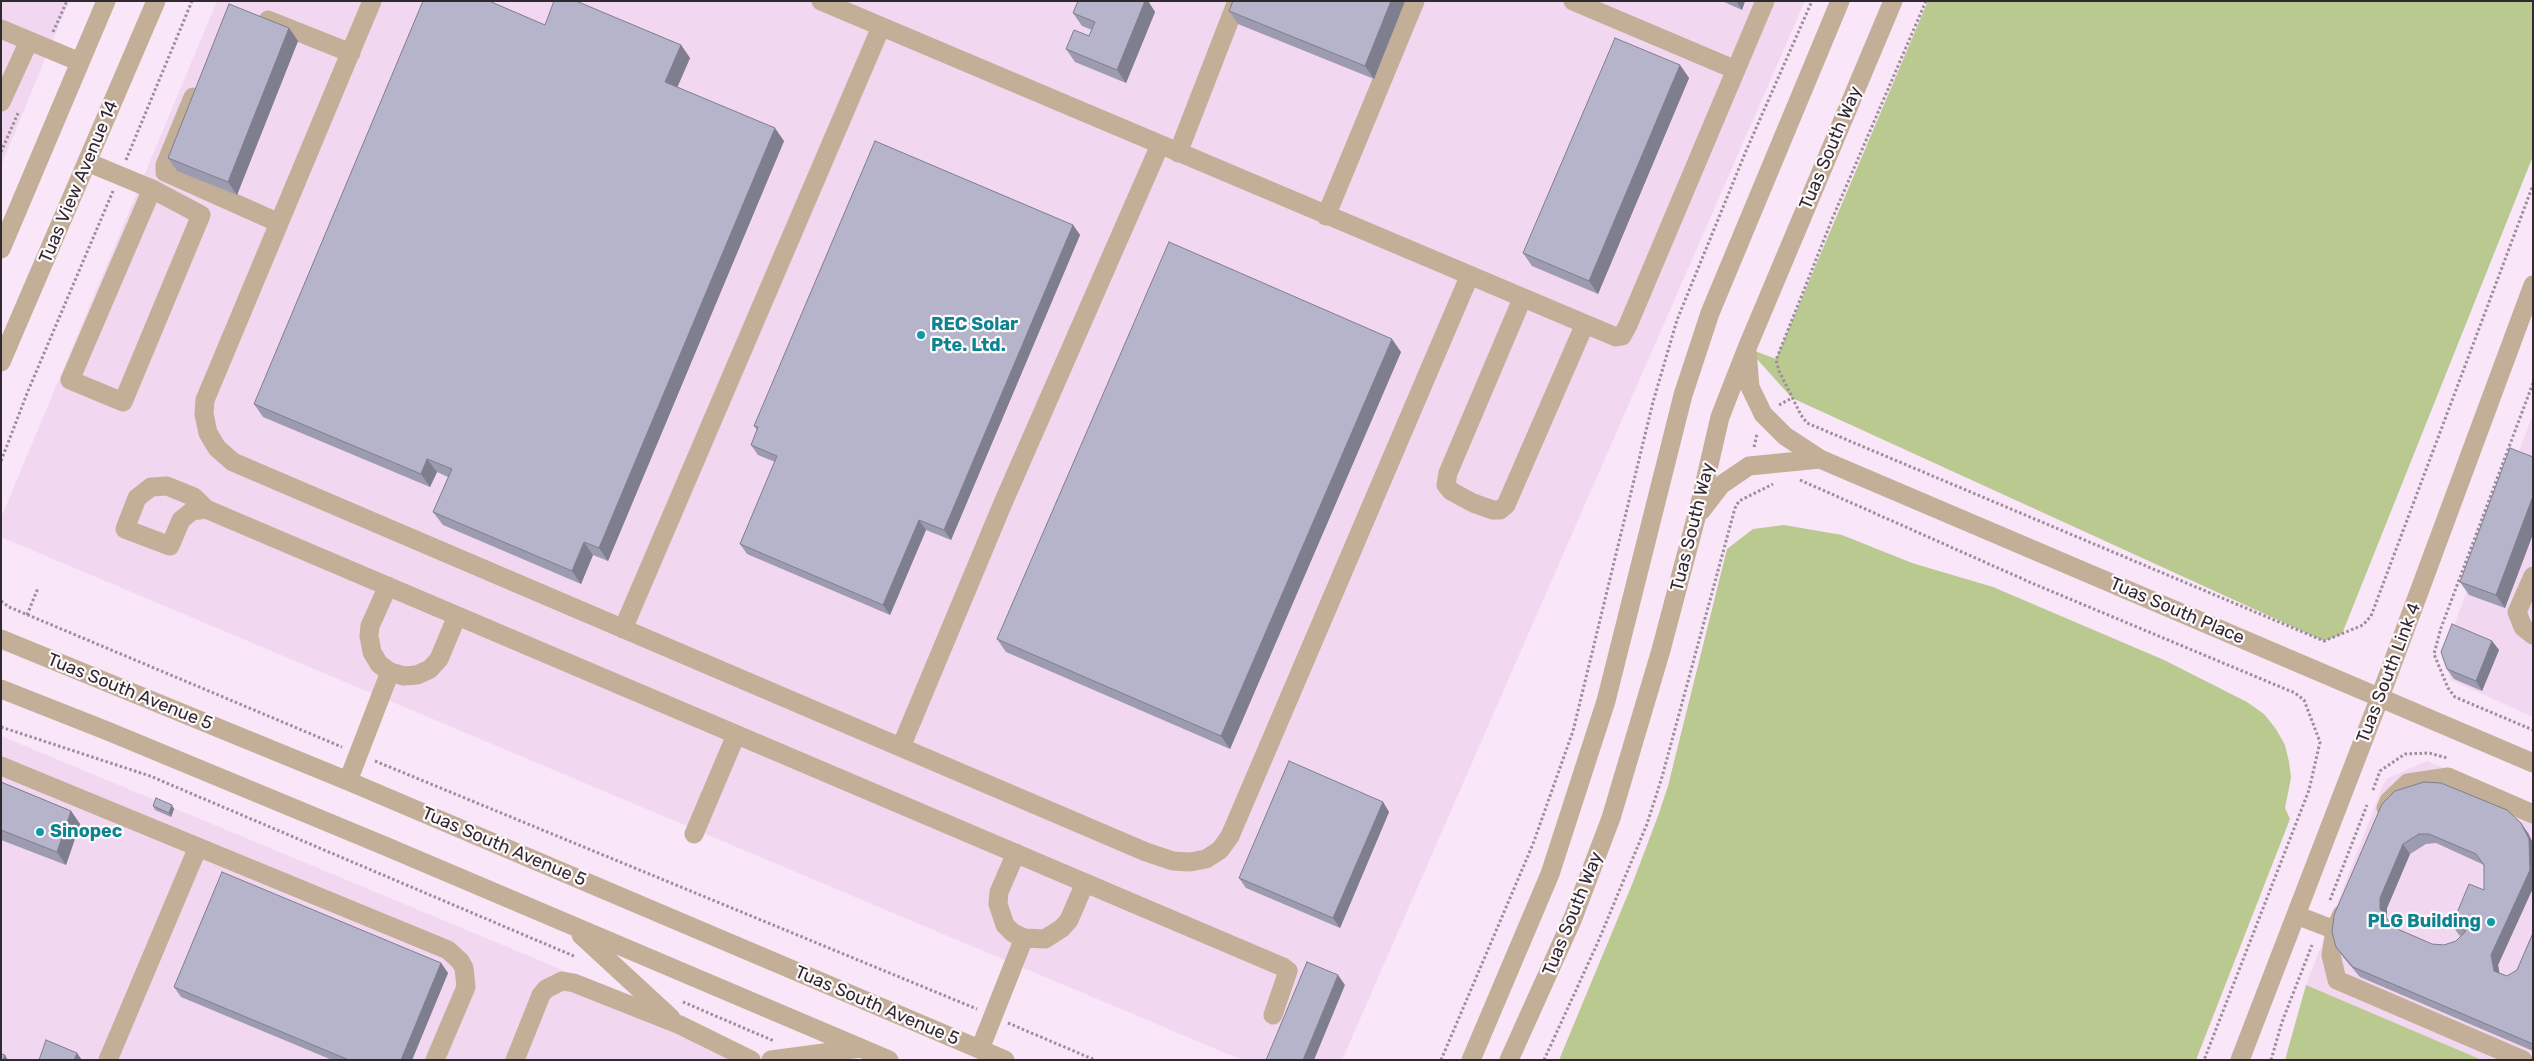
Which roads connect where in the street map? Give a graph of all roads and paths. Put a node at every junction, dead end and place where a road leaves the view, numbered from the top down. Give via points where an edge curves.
1 (106, 1) edge
2 (156, 1) edge
3 (192, 1) edge
4 (372, 1) edge
5 (821, 1) edge
6 (1237, 1) edge
7 (1415, 1) edge
8 (1573, 1) edge
9 (1766, 1) edge
10 (1812, 1) edge
11 (1840, 1) edge
12 (1893, 1) edge
13 (1926, 1) edge
14 (247, 11) edge
15 (882, 27) junction
16 (1, 29) edge
17 (28, 41) junction
18 (350, 53) junction
19 (80, 62) junction
20 (1736, 70) junction
21 (199, 82) edge
22 (1, 102) edge
23 (1160, 145) junction
24 (1178, 153) junction
25 (87, 162) junction
26 (120, 175) junction
27 (2533, 185) edge
28 (152, 189) junction
29 (1326, 216) junction
30 (279, 223) junction
31 (1, 249) edge
32 (1469, 277) junction
33 (2533, 285) edge
34 (1522, 299) junction
35 (1584, 326) junction
36 (1746, 348) junction
37 (1, 362) edge
38 (2533, 383) edge
39 (1820, 459) junction
40 (1, 461) edge
41 (1797, 479) dead end
42 (1778, 481) dead end
43 (206, 509) dead end
44 (1696, 517) junction
45 (2533, 576) edge
46 (388, 586) junction
47 (38, 588) dead end
48 (1, 601) edge
49 (27, 615) junction
50 (457, 616) junction
51 (623, 629) junction
52 (2533, 635) edge
53 (1, 639) edge
54 (390, 672) junction
55 (1, 689) edge
56 (2380, 697) junction
57 (1, 727) edge
58 (2533, 730) edge
59 (736, 735) junction
60 (900, 747) junction
61 (359, 754) junction
62 (2450, 760) dead end
63 (2533, 763) edge
64 (1, 766) edge
65 (348, 781) junction
66 (2533, 814) edge
67 (2378, 827) edge
68 (694, 834) dead end
69 (198, 847) junction
70 (1016, 854) junction
71 (1085, 883) junction
72 (2350, 896) edge
73 (2296, 915) junction
74 (571, 925) junction
75 (2328, 927) junction
76 (1024, 938) junction
77 (578, 958) dead end
78 (676, 999) dead end
79 (1273, 1015) dead end
80 (993, 1016) junction
81 (680, 1025) junction
82 (776, 1042) dead end
83 (862, 1048) junction
84 (980, 1049) junction
85 (732, 1056) edge
86 (108, 1060) edge
87 (435, 1060) edge
88 (516, 1060) edge
89 (751, 1060) edge
90 (771, 1060) edge
91 (889, 1060) edge
92 (1005, 1060) edge
93 (1095, 1060) edge
94 (1441, 1060) edge
95 (1470, 1060) edge
96 (1509, 1060) edge
97 (1544, 1060) edge
98 (2204, 1060) edge
99 (2240, 1060) edge
100 (2270, 1060) edge
101 (2522, 1060) edge

1 - 19 street
2 - 25 street, Tuas View Avenue 14
3 - 26 path
4 - 18 street
5 - 15 street
6 - 24 street
7 - 29 street
8 - 20 street
9 - 20 street
10 - 94 path via 1677,320 1653,402 1574,731 1533,844
11 - 95 street, Tuas South Way via 1710,313 1683,395 1606,701 1550,874
12 - 36 street, Tuas South Way
13 - 27 path via 1833,217 1776,360 1778,371 1801,415 1816,427 2324,641 2363,625 2371,616
14 - 18 street
15 - 23 street
15 - 51 street
16 - 17 street
17 - 19 street
17 - 22 street
18 - 30 street
19 - 31 street
20 - 35 street via 1625,332 1622,336 1610,337
21 - 30 street via 165,172
23 - 24 street
23 - 60 street
24 - 29 street
25 - 26 street
25 - 37 street, Tuas View Avenue 14
26 - 28 street
26 - 40 path
28 - 28 street via 201,215 123,402 70,380
29 - 32 street
30 - 51 street via 205,400 208,433 217,448 233,462
32 - 34 street
32 - 60 street via 1230,836 1220,850 1206,859 1173,861
33 - 56 street, Tuas South Link 4
34 - 35 street
34 - 35 street via 1448,473 1446,485 1473,503 1493,510 1500,510 1506,505
36 - 39 street, Tuas South Place via 1750,387 1763,414 1785,436
36 - 44 street, Tuas South Way via 1720,417
38 - 58 path via 2434,654 2448,688 2456,697
39 - 44 street, Tuas South Place via 1749,466 1721,485
39 - 56 street, Tuas South Place
41 - 98 path via 2034,584 2295,693 2304,700 2320,742 2309,790
42 - 97 path via 1739,501 1735,508 1647,824
43 - 46 street
44 - 96 street, Tuas South Way via 1611,818 1573,918
45 - 52 street via 2517,612 2522,627
46 - 50 street
46 - 54 street via 370,626 369,636 372,652 379,664
47 - 49 path
48 - 49 path
49 - 61 path
50 - 54 street via 439,659 430,669 410,675
50 - 59 street
51 - 60 street
53 - 65 street, Tuas South Avenue 5
54 - 61 street
55 - 74 street
56 - 63 street, Tuas South Place
56 - 73 street, Tuas South Link 4
57 - 77 path via 150,776
59 - 68 street
59 - 70 street
61 - 65 street
61 - 80 path
62 - 75 path via 2428,753 2405,754 2380,771
64 - 69 street
65 - 84 street, Tuas South Avenue 5
66 - 67 street via 2448,777 2408,783 2389,801
69 - 86 street
69 - 87 street via 448,950 464,968 466,987
70 - 71 street
70 - 76 street via 999,892 998,904 1005,925
71 - 76 street via 1069,920 1062,928 1045,939
71 - 79 street via 1283,967 1288,971
72 - 75 street
73 - 75 street
73 - 99 street, Tuas South Link 4
74 - 81 street
74 - 83 street
75 - 100 path via 2282,1022
75 - 101 street via 2337,980
76 - 80 street
78 - 82 path
80 - 84 street
80 - 93 path
81 - 85 street
81 - 88 street via 562,981 541,995
83 - 90 street
83 - 91 street
84 - 92 street, Tuas South Avenue 5
85 - 89 street

